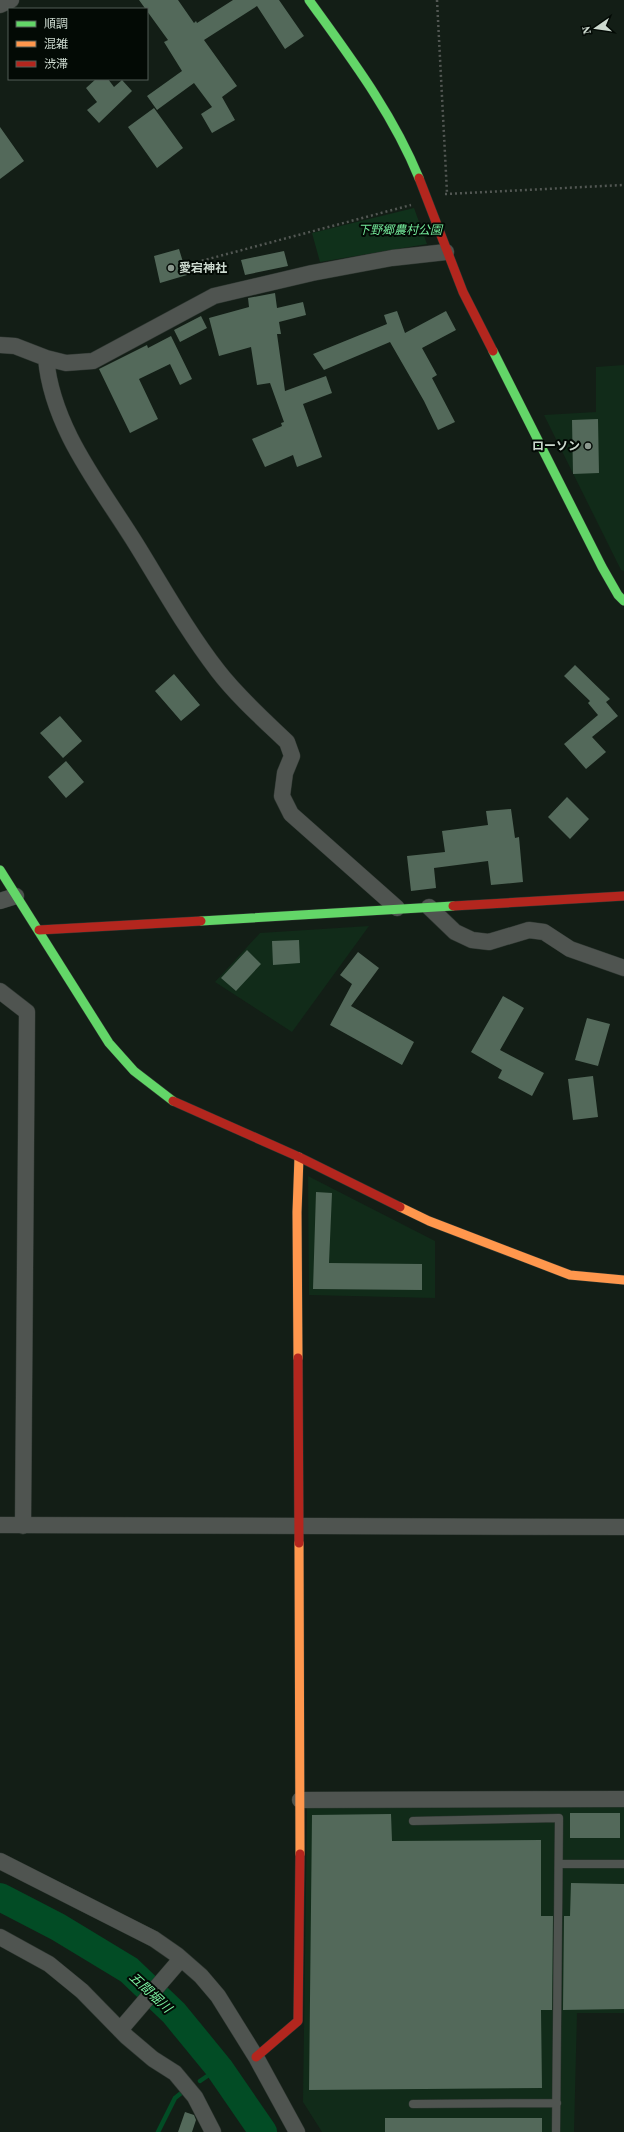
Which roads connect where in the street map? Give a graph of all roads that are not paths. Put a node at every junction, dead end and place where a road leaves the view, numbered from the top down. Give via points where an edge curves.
1 (11, 0) edge
2 (309, 0) edge
3 (0, 5) edge
4 (446, 252) junction
5 (0, 344) edge
6 (46, 358) junction
7 (624, 601) edge
8 (0, 870) edge
9 (16, 896) junction
10 (624, 896) edge
11 (0, 901) edge
12 (429, 907) junction
13 (397, 908) junction
14 (39, 930) junction
15 (624, 968) edge
16 (0, 991) edge
17 (299, 1157) junction
18 (624, 1280) edge
19 (0, 1526) edge
20 (24, 1526) junction
21 (299, 1526) junction
22 (624, 1527) edge
23 (300, 1800) junction
24 (624, 1800) edge
25 (413, 1821) dead end
26 (0, 1861) edge
27 (559, 1864) junction
28 (624, 1864) edge
29 (0, 1937) edge
30 (179, 1961) junction
31 (123, 2026) junction
32 (256, 2056) junction
33 (413, 2104) dead end
34 (556, 2104) junction
35 (213, 2132) edge
36 (297, 2132) edge
37 (556, 2132) edge

1 - 3 street
2 - 4 street via 383,106 402,139
4 - 6 street via 392,258 312,273 214,296 93,361 66,363
4 - 7 street via 463,292 556,477 605,572
5 - 6 street via 15,346
6 - 13 street via 47,377 54,401 79,455 218,672 287,742 292,756 285,772 282,796 292,814
8 - 9 street
9 - 11 street
9 - 14 street
10 - 12 street
12 - 13 street
12 - 15 street via 455,932 472,940 489,942 529,930 544,932 570,949
13 - 14 street
14 - 17 street via 109,1043 134,1071 174,1102
16 - 20 street via 27,1012
17 - 18 street via 429,1221 551,1268 570,1275
17 - 21 street
19 - 20 street
20 - 21 street
21 - 22 street
21 - 23 street
23 - 24 street
23 - 32 street via 298,2021
25 - 27 lane via 559,1818
26 - 30 street via 154,1939
27 - 28 lane
27 - 34 lane
29 - 31 street via 49,1964
30 - 31 street
30 - 32 street via 201,1976 218,1996
31 - 35 street via 153,2059 175,2073 195,2097
32 - 36 street
33 - 34 lane
34 - 37 lane

